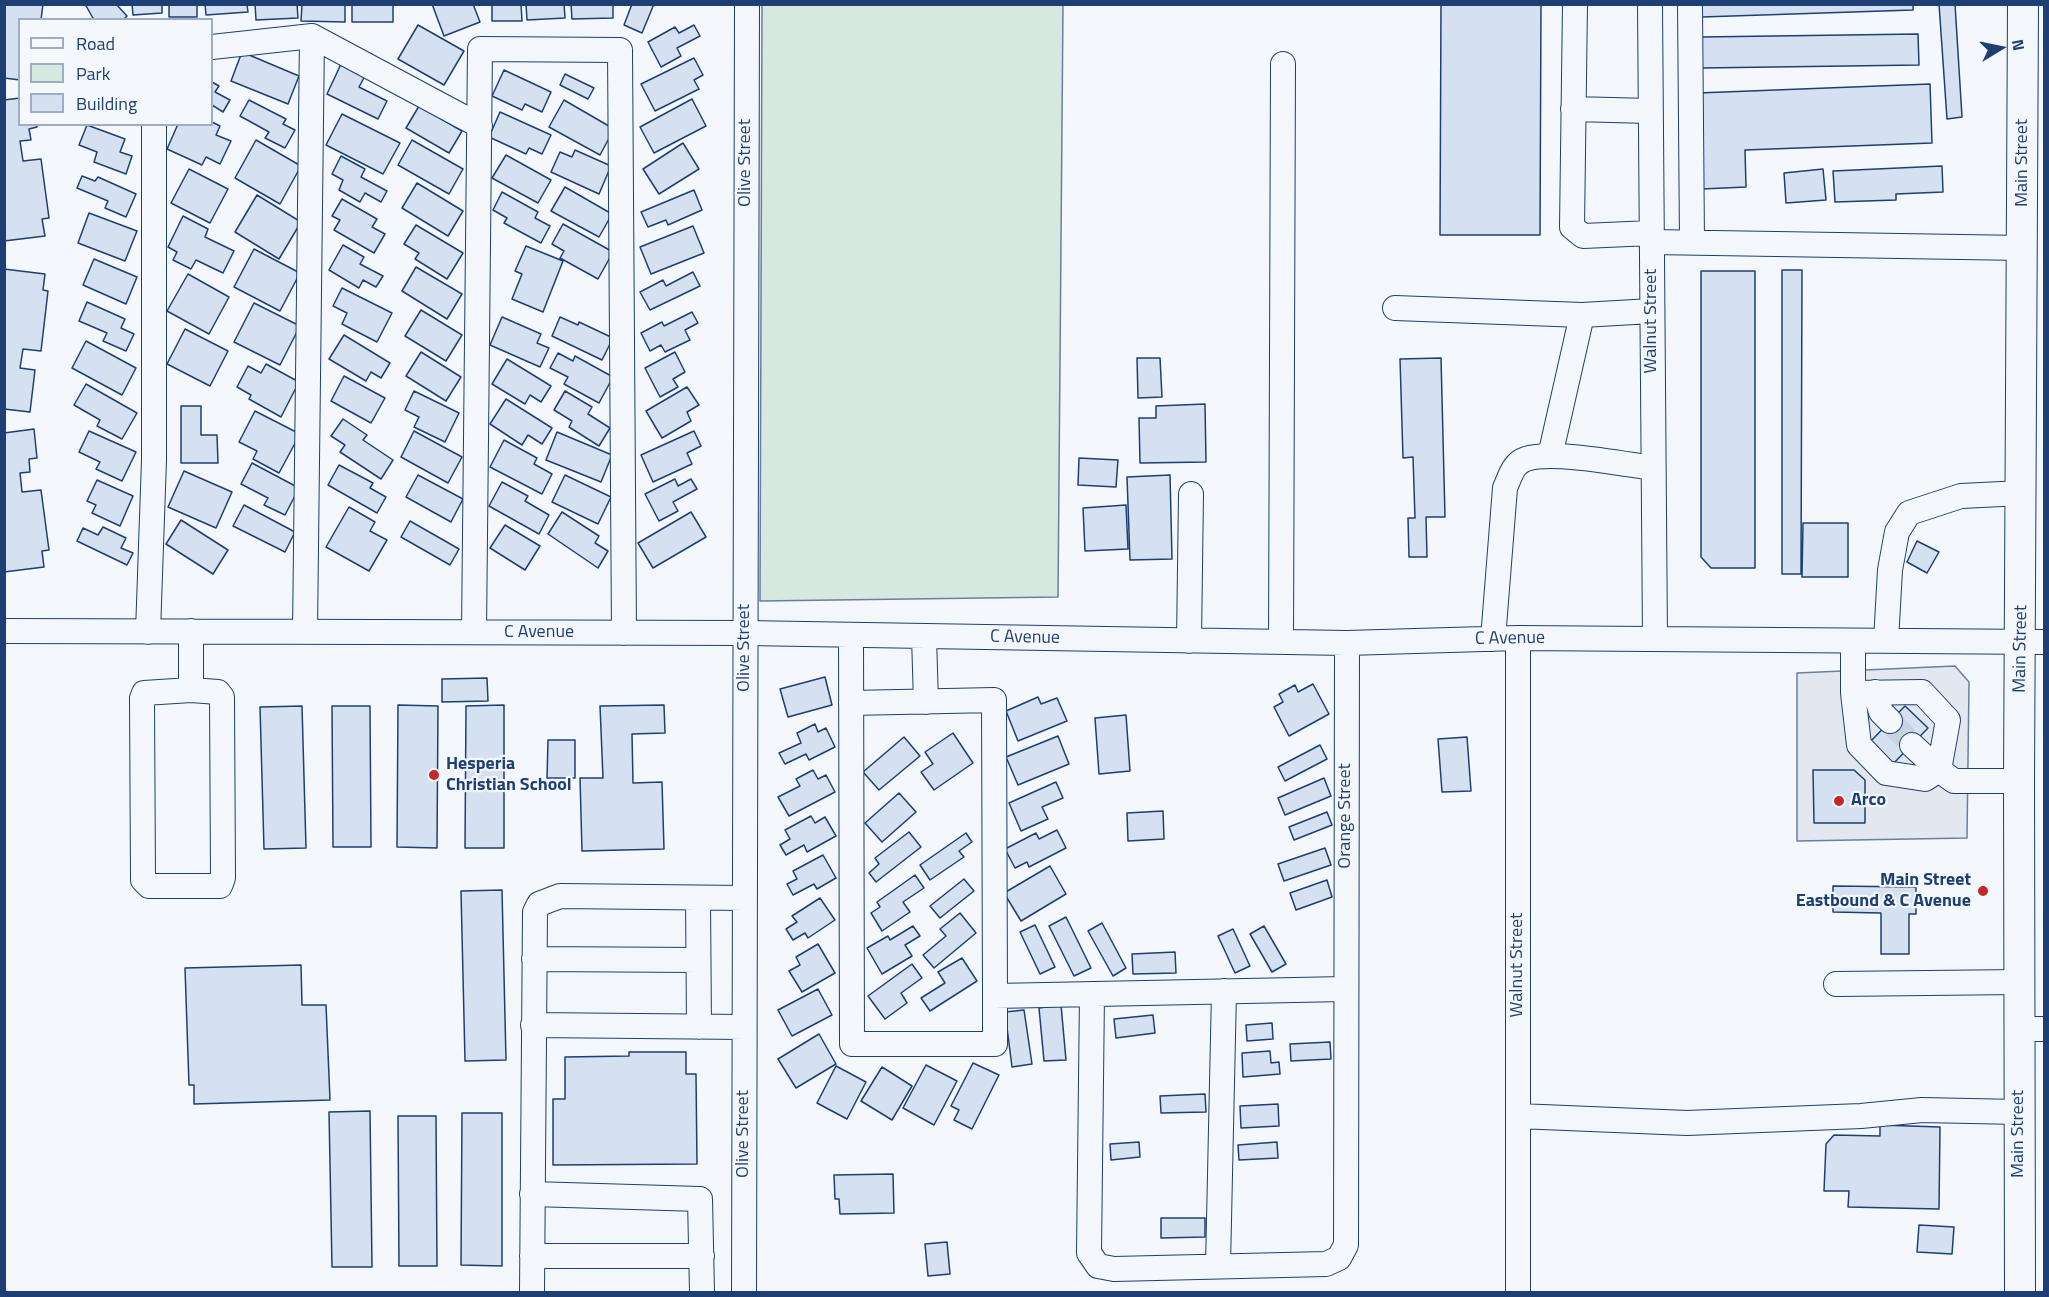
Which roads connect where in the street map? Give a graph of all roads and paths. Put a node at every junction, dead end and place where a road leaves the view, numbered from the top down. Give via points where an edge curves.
1 (747, 4) edge
2 (1575, 4) edge
3 (1650, 4) edge
4 (1690, 4) edge
5 (2023, 4) edge
6 (312, 36) junction
7 (213, 46) edge
8 (1283, 64) dead end
9 (1573, 109) junction
10 (1650, 111) junction
11 (154, 126) edge
12 (480, 126) junction
13 (1652, 237) junction
14 (1692, 242) junction
15 (2023, 248) junction
16 (1395, 309) dead end
17 (1652, 311) junction
18 (1582, 315) junction
19 (1550, 456) junction
20 (1653, 468) junction
21 (2022, 493) junction
22 (1191, 494) dead end
23 (4, 631) edge
24 (148, 632) junction
25 (191, 632) junction
26 (305, 632) junction
27 (474, 632) junction
28 (624, 633) junction
29 (745, 633) junction
30 (851, 636) junction
31 (924, 637) junction
32 (1518, 638) junction
33 (1655, 638) junction
34 (1493, 639) junction
35 (1189, 641) junction
36 (1853, 641) junction
37 (1886, 641) junction
38 (1281, 642) junction
39 (2033, 642) edge
40 (1347, 643) junction
41 (191, 690) junction
42 (1864, 693) junction
43 (926, 702) junction
44 (851, 704) junction
45 (1890, 721) tunnel mouth
46 (1912, 745) tunnel mouth
47 (1939, 770) junction
48 (2019, 781) junction
49 (698, 898) junction
50 (744, 898) junction
51 (534, 959) junction
52 (698, 960) junction
53 (2019, 982) junction
54 (1836, 984) dead end
55 (1345, 989) junction
56 (1224, 991) junction
57 (1092, 994) junction
58 (995, 996) junction
59 (533, 1025) junction
60 (699, 1027) junction
61 (744, 1027) junction
62 (2032, 1029) edge
63 (2019, 1112) junction
64 (1518, 1116) junction
65 (532, 1194) junction
66 (532, 1256) junction
67 (702, 1256) junction
68 (1218, 1266) junction
69 (532, 1293) edge
70 (702, 1293) edge
71 (744, 1293) edge
72 (1518, 1293) edge
73 (2020, 1293) edge

1 - 29 street, Olive Street
2 - 9 street
3 - 10 street, Walnut Street
4 - 14 street
5 - 15 main road, Main Street
6 - 7 street
6 - 12 street
6 - 26 street
8 - 38 street
9 - 10 street
9 - 13 street via 1572,227 1582,236
10 - 13 street, Walnut Street
11 - 24 street via 154,460
12 - 27 street
12 - 28 street via 480,49 620,50
13 - 14 street
13 - 17 street, Walnut Street
14 - 15 street
15 - 21 main road, Main Street
16 - 18 street
17 - 18 street
17 - 20 street, Walnut Street
18 - 19 street
19 - 20 street
19 - 34 street via 1526,459 1513,468 1505,488
20 - 33 street, Walnut Street
21 - 37 street via 1961,496 1909,513 1897,532
21 - 39 main road, Main Street
22 - 35 street
23 - 24 street, C Avenue
24 - 25 street, C Avenue
25 - 26 street, C Avenue
25 - 41 street
26 - 27 street, C Avenue
27 - 28 street, C Avenue
28 - 29 street, C Avenue
29 - 30 street, C Avenue
29 - 50 street, Olive Street
30 - 31 street, C Avenue
30 - 44 street
31 - 35 street, C Avenue
31 - 43 street
32 - 33 street, C Avenue
32 - 34 street, C Avenue
32 - 64 street, Walnut Street
33 - 36 street, C Avenue
34 - 40 street, C Avenue
35 - 38 street, C Avenue
36 - 37 street, C Avenue
36 - 42 street
37 - 39 street, C Avenue
38 - 40 street, C Avenue
39 - 48 main road, Main Street
40 - 55 street, Orange Street
41 - 41 street via 152,691 142,698 143,880 149,886 220,886 223,878 222,697 218,692
42 - 45 street
42 - 47 street via 1922,692 1948,720
42 - 47 street via 1859,745 1886,773 1925,779
43 - 44 street
43 - 58 street via 994,700
44 - 58 street via 852,1044 995,1044
46 - 47 street
47 - 48 street via 1954,781
48 - 53 main road, Main Street
49 - 50 street
49 - 51 street via 548,900 539,904 535,912
49 - 52 street
50 - 61 street, Olive Street
51 - 52 street
51 - 59 street
52 - 60 street
53 - 54 street
53 - 62 main road, Main Street
55 - 56 street
55 - 68 street, Orange Street via 1346,1245 1339,1258 1326,1264
56 - 57 street
56 - 68 street
57 - 58 street
57 - 68 street, Orange Street via 1089,1253 1098,1266 1114,1269
59 - 60 street
59 - 65 street
60 - 61 street
61 - 71 street, Olive Street
62 - 63 main road, Main Street
63 - 64 street via 1922,1110 1687,1123
63 - 73 main road, Main Street
64 - 72 street, Walnut Street
65 - 66 street
65 - 67 street via 700,1199
66 - 67 street
66 - 69 street
67 - 70 street

